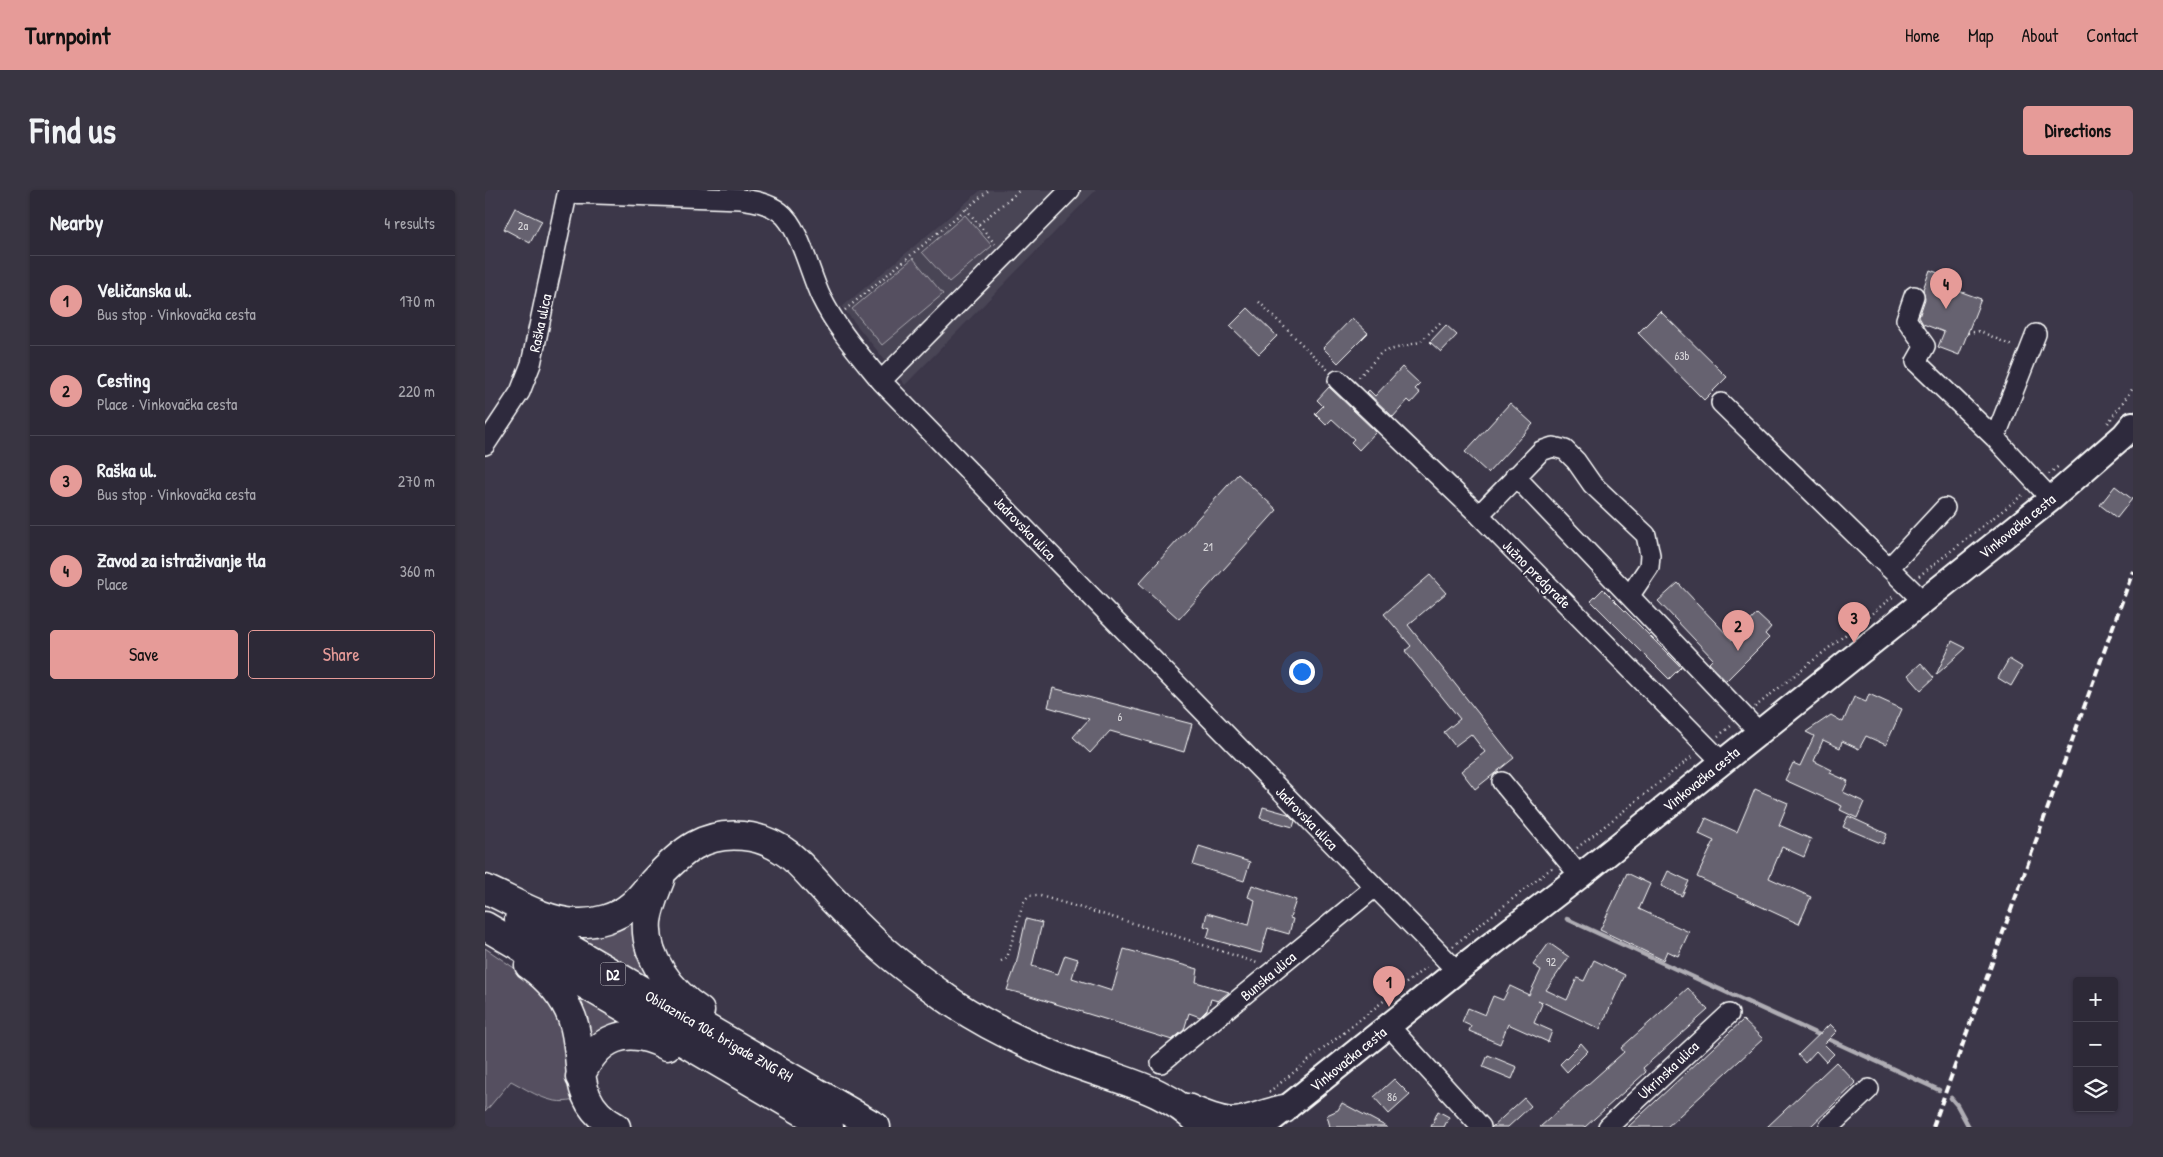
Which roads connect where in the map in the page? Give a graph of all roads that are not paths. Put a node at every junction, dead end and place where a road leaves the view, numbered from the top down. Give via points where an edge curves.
1 (1070, 190) edge
2 (568, 192) edge
3 (1915, 296) dead end
4 (2036, 334) dead end
5 (881, 381) junction
6 (1343, 385) road end
7 (1721, 403) dead end
8 (2133, 424) edge
9 (1995, 438) junction
10 (485, 445) edge
11 (1515, 476) junction
12 (2043, 491) junction
13 (1945, 508) dead end
14 (1479, 515) junction
15 (1889, 568) junction
16 (1915, 593) junction
17 (1630, 595) junction
18 (1751, 724) junction
19 (1715, 753) junction
20 (1502, 782) dead end
21 (665, 868) junction
22 (1580, 876) junction
23 (1375, 887) junction
24 (485, 889) edge
25 (485, 900) edge
26 (493, 931) edge
27 (1449, 963) junction
28 (1729, 1014) dead end
29 (1389, 1026) junction
30 (741, 1049) junction
31 (709, 1058) junction
32 (1161, 1063) dead end
33 (581, 1077) junction
34 (1869, 1089) dead end
35 (1277, 1101) junction
36 (1178, 1116) edge
37 (1476, 1125) edge
38 (616, 1127) edge
39 (829, 1127) edge
40 (876, 1127) edge
41 (1203, 1127) edge
42 (1263, 1127) edge
43 (1608, 1127) edge
44 (1829, 1127) edge

1 - 5 street
2 - 5 street, Jadrovska ulica via 741,199 763,203 781,213 796,234 821,298
2 - 10 street, Raška ulica via 531,364 520,392
3 - 9 street via 1906,319 1925,346 1916,362
4 - 9 street
5 - 23 street, Jadrovska ulica
6 - 14 street, Južno predgrađe
7 - 15 street
8 - 12 main road, Vinkovačka cesta via 2124,435
9 - 12 street
11 - 14 street
11 - 17 street
11 - 17 street via 1541,451 1553,447 1565,450 1577,462 1592,484 1646,535 1649,567
12 - 16 main road, Vinkovačka cesta
13 - 15 street
14 - 19 street, Južno predgrađe
15 - 16 street
16 - 18 main road, Vinkovačka cesta
17 - 18 street
18 - 19 main road, Vinkovačka cesta
19 - 22 main road, Vinkovačka cesta
20 - 22 street
21 - 24 highway via 632,906 597,922 554,919
21 - 30 highway via 650,905 647,922 654,959 687,1003 725,1031
21 - 36 highway via 693,844 713,838 750,837 770,843 802,864 881,947 955,1004 1020,1041 1064,1060 1148,1088
22 - 27 main road, Vinkovačka cesta
23 - 27 street, Jadrovska ulica
23 - 32 street, Bunska ulica
25 - 30 highway, Obilaznica 106. brigade ZNG RH / D2
26 - 31 highway, Obilaznica 106. brigade ZNG RH / D2
26 - 33 highway via 540,973 565,1003 576,1035
27 - 29 main road, Vinkovačka cesta
28 - 43 street, Ukrinska ulica
29 - 35 main road, Vinkovačka cesta
29 - 37 street
30 - 40 highway, Obilaznica 106. brigade ZNG RH / D2
31 - 33 highway via 693,1058 652,1038 634,1034 620,1036 597,1050
31 - 39 highway, Obilaznica 106. brigade ZNG RH / D2
33 - 38 highway via 586,1098 596,1112
34 - 44 street
35 - 36 highway via 1270,1112 1235,1122
35 - 42 main road, Vinkovačka cesta
36 - 41 highway

